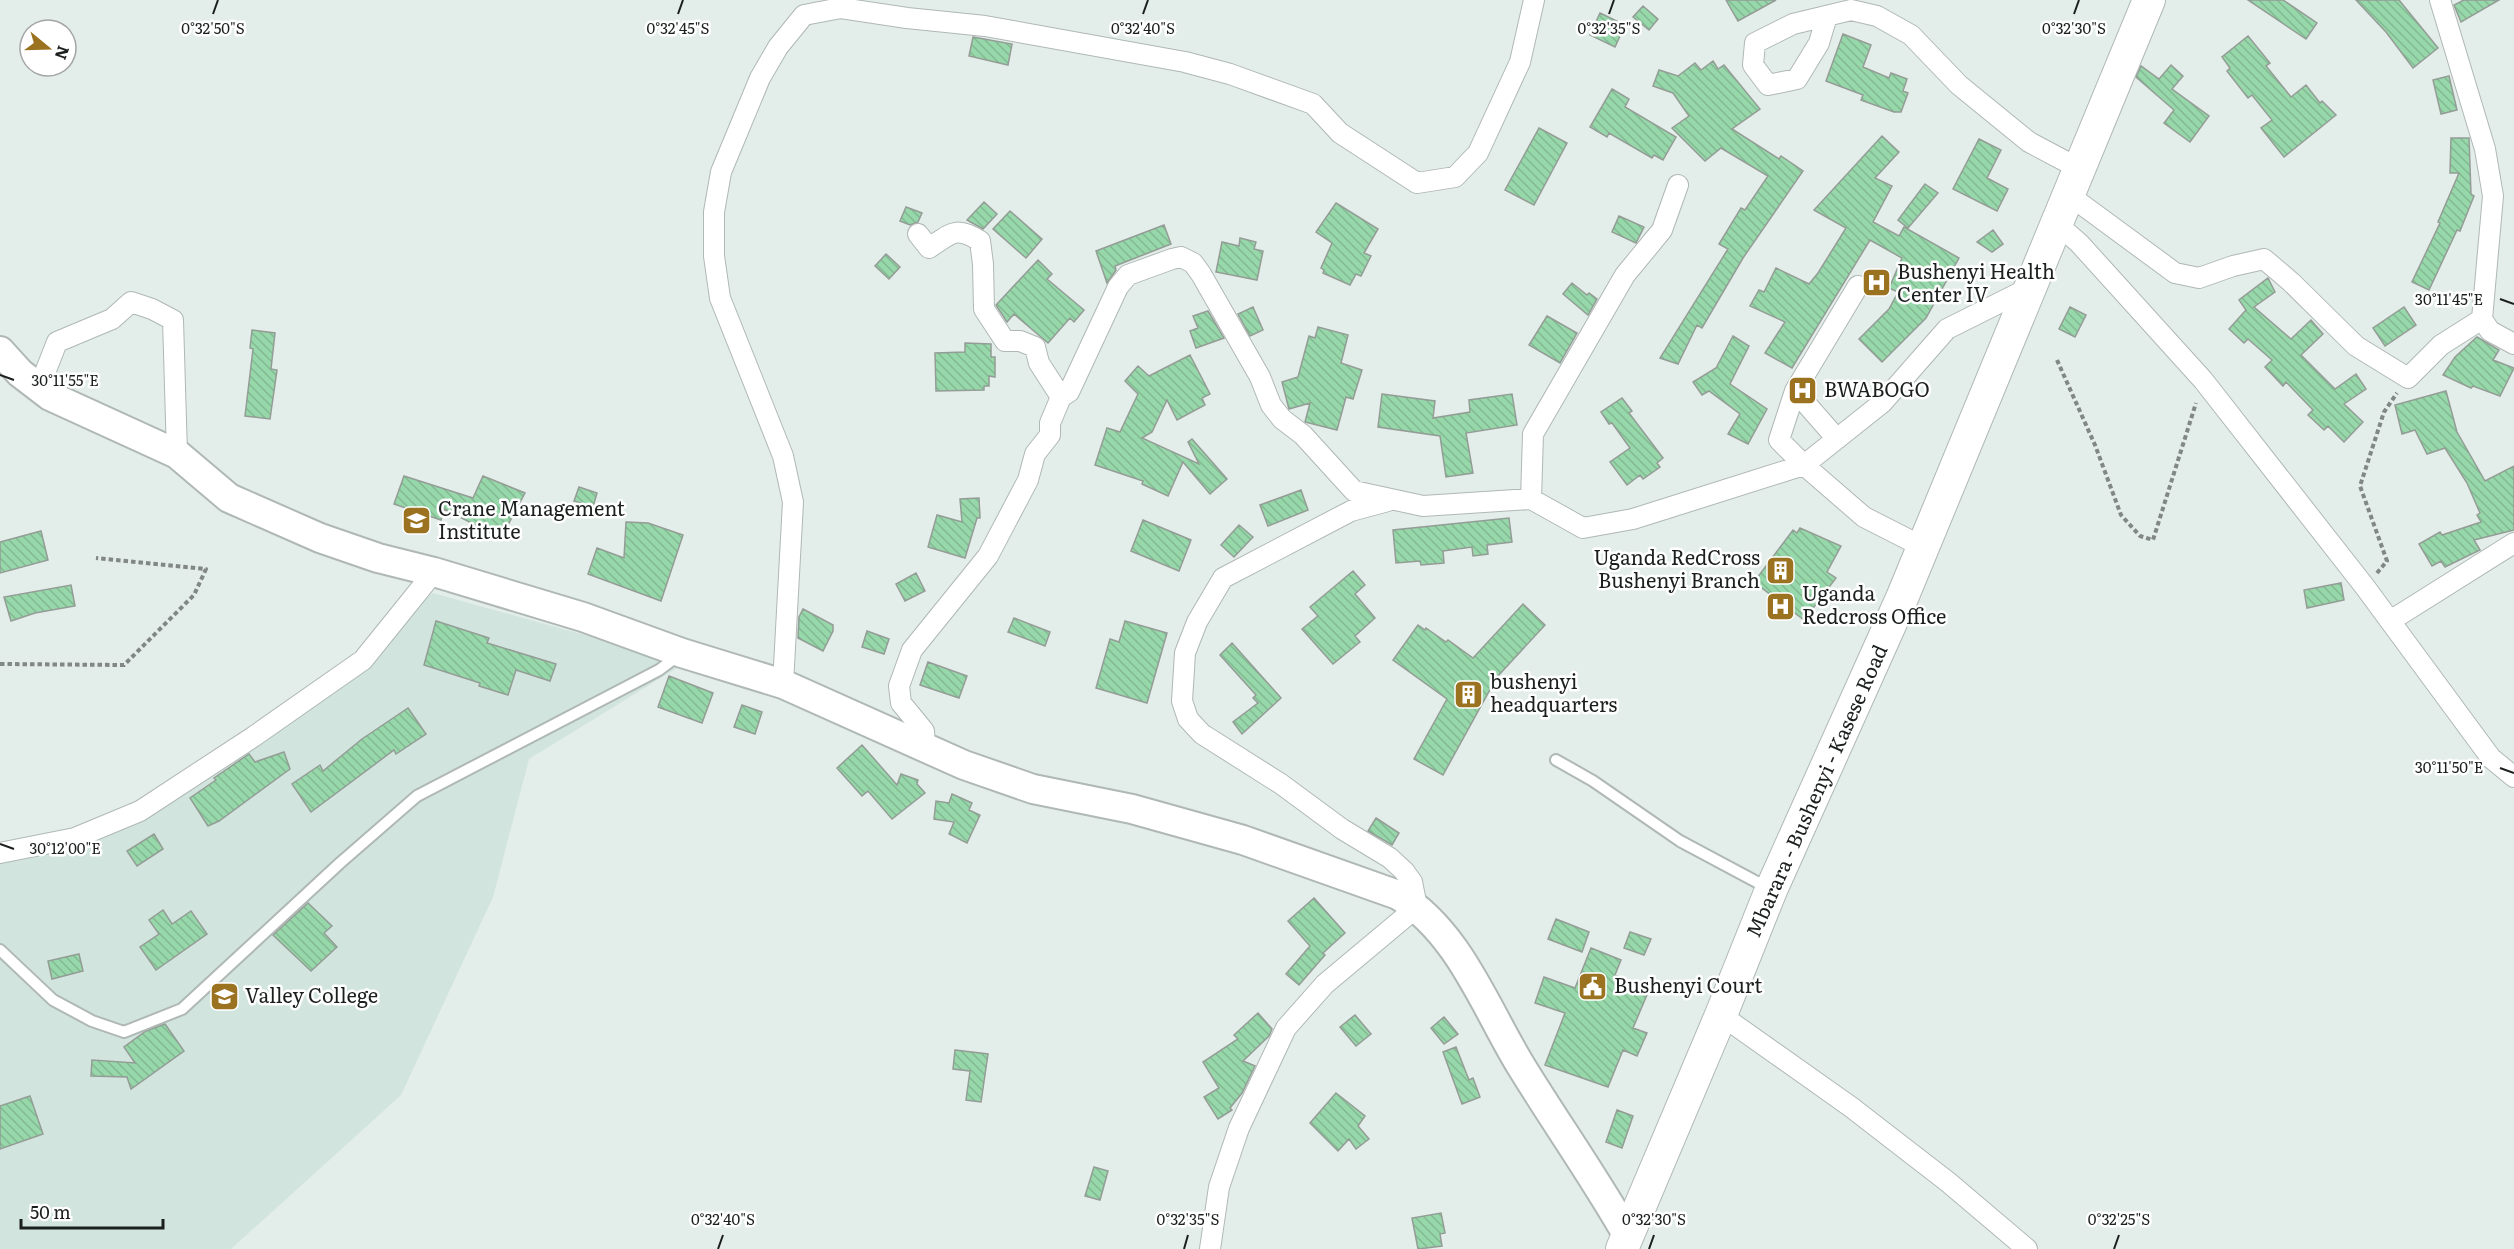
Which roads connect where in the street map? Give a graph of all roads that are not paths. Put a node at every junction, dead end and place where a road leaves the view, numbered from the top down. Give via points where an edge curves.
1 (1534, 0) edge
2 (2149, 0) edge
3 (2440, 0) edge
4 (1827, 16) dead end
5 (2074, 182) junction
6 (1678, 185) dead end
7 (2057, 224) junction
8 (918, 234) dead end
9 (1858, 286) dead end
10 (2029, 288) junction
11 (2482, 320) junction
12 (2514, 344) edge
13 (0, 351) edge
14 (39, 388) junction
15 (1796, 391) junction
16 (1061, 397) junction
17 (1837, 439) junction
18 (177, 454) junction
19 (1804, 465) junction
20 (1531, 499) junction
21 (1394, 500) junction
22 (2514, 543) edge
23 (1923, 547) junction
24 (434, 572) junction
25 (2390, 621) junction
26 (682, 653) junction
27 (783, 684) junction
28 (925, 748) junction
29 (1556, 760) dead end
30 (2514, 777) edge
31 (0, 853) edge
32 (1771, 890) junction
33 (1418, 907) junction
34 (0, 950) edge
35 (1721, 1015) junction
36 (1625, 1243) edge
37 (1209, 1249) edge
38 (2028, 1249) edge

1 - 27 street via 1520,62 1478,153 1455,177 1417,183 1340,133 1313,104 1230,74 1185,62 985,26 841,8 804,15 760,78 720,172 714,212 714,256 720,298 783,456 793,502
2 - 5 main road, Mbarara - Bushenyi - Kasese Road
3 - 11 street via 2485,149 2493,196
4 - 5 street via 1851,10 1876,16 1911,35 1959,85
5 - 7 main road, Mbarara - Bushenyi - Kasese Road
5 - 11 street via 2175,273 2199,278 2265,259 2356,346 2408,378 2441,345
6 - 20 street via 1662,230 1625,275 1533,434
7 - 10 main road, Mbarara - Bushenyi - Kasese Road
7 - 25 street via 2079,243 2203,380
8 - 16 street via 929,248 952,233 966,232 980,241 984,309 1005,341 1035,347 1039,363
9 - 15 street
10 - 17 street via 1947,328 1882,403
10 - 23 main road, Mbarara - Bushenyi - Kasese Road
11 - 12 street via 2490,331
13 - 14 main road
14 - 18 main road
14 - 18 street via 57,342 112,319 131,302 152,309 172,320
15 - 17 street
15 - 19 street via 1779,440
16 - 21 street via 1069,392 1124,279 1181,257 1201,274 1282,419 1303,435 1354,492
16 - 28 street via 1050,423 1050,435 1035,453 1028,480 988,556 912,650 899,686 901,703 924,731
17 - 19 street
18 - 24 main road via 229,498 320,538
19 - 20 street via 1633,519 1583,528
19 - 23 street via 1864,517
20 - 21 street via 1423,506
21 - 33 street via 1351,511 1223,578 1197,622 1185,653 1182,701 1188,718 1202,734 1281,784 1342,830 1390,858 1412,882
22 - 25 street
23 - 32 main road, Mbarara - Bushenyi - Kasese Road
24 - 26 main road via 583,617
24 - 31 street via 363,660 140,811 75,838
25 - 30 street via 2491,758
26 - 27 main road
26 - 34 lane via 659,669 417,796 182,1010 124,1032 92,1021 53,1000
27 - 28 main road
28 - 33 main road via 1034,789 1132,809 1243,840 1379,886
29 - 32 lane via 1680,841
32 - 35 main road, Mbarara - Bushenyi - Kasese Road
33 - 36 main road via 1476,985 1521,1065 1605,1195
33 - 37 street via 1325,984 1286,1028 1236,1137 1219,1187
35 - 36 main road, Mbarara - Bushenyi - Kasese Road
35 - 38 street via 1851,1107

